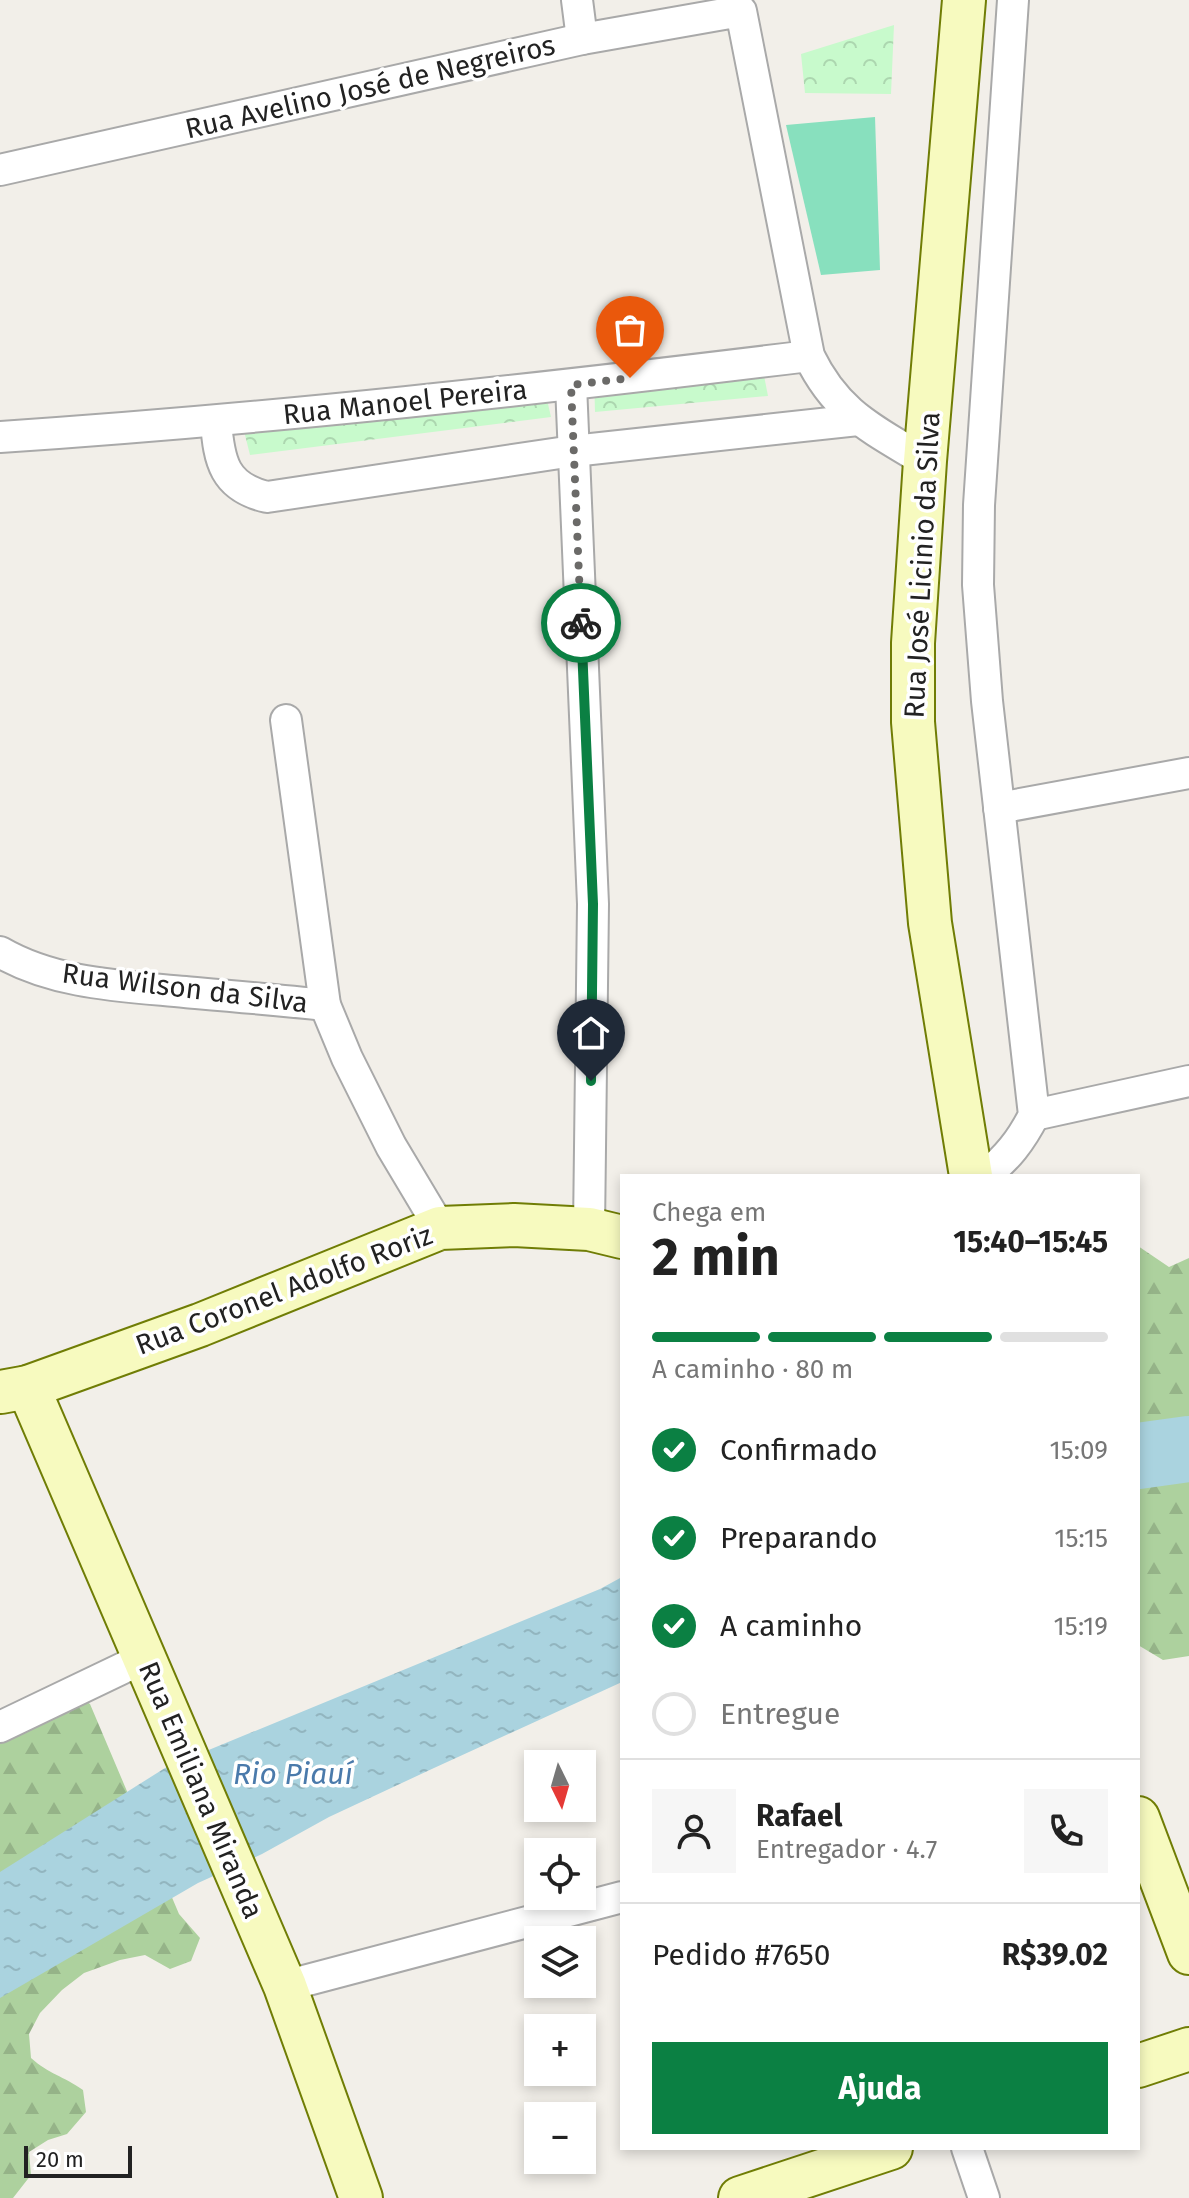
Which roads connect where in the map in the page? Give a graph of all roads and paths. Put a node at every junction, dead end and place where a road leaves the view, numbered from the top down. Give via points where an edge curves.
1 (577, 0) edge
2 (964, 0) edge
3 (1013, 0) edge
4 (582, 39) junction
5 (0, 170) edge
6 (809, 356) junction
7 (571, 385) junction
8 (858, 420) junction
9 (216, 422) junction
10 (0, 437) edge
11 (573, 451) junction
12 (925, 461) junction
13 (286, 720) dead end
14 (1189, 773) edge
15 (999, 808) junction
16 (0, 952) edge
17 (325, 1005) junction
18 (1189, 1081) edge
19 (1034, 1115) junction
20 (971, 1174) edge
21 (987, 1174) edge
22 (440, 1228) junction
23 (606, 1233) edge
24 (14, 1390) edge
25 (144, 1658) junction
26 (0, 1727) edge
27 (1140, 1823) edge
28 (620, 1898) edge
29 (1189, 1953) edge
30 (285, 1986) junction
31 (1189, 2049) edge
32 (1140, 2065) edge
33 (885, 2150) edge
34 (968, 2150) edge
35 (361, 2198) edge
36 (740, 2198) edge
37 (984, 2198) edge

1 - 4 street
2 - 12 main road, Rua José Licinio da Silva
3 - 15 street via 979,505 978,585
4 - 5 street, Rua Avelino José de Negreiros
4 - 6 street, Rua Avelino José de Negreiros via 741,11
6 - 7 street, Rua Manoel Pereira
6 - 8 street via 834,398
7 - 9 street, Rua Manoel Pereira
7 - 11 street
8 - 11 street
8 - 12 street
9 - 10 street, Rua Manoel Pereira
9 - 11 street via 221,463 229,476 248,493 267,497
11 - 23 street
12 - 20 main road, Rua José Licinio da Silva via 913,643 913,736 930,923
13 - 17 street
14 - 15 street
15 - 19 street
16 - 17 street, Rua Wilson da Silva via 65,977
17 - 22 street via 385,1134
18 - 19 street
19 - 21 street via 1008,1157
22 - 23 main road, Rua Coronel Adolfo Roriz via 514,1225
22 - 24 main road, Rua Coronel Adolfo Roriz via 200,1325
24 - 25 main road, Rua Emiliana Miranda
25 - 26 street
25 - 30 main road, Rua Emiliana Miranda
27 - 29 main road
28 - 30 street
30 - 35 main road, Rua Emiliana Miranda
31 - 32 main road
33 - 36 main road
34 - 37 street

